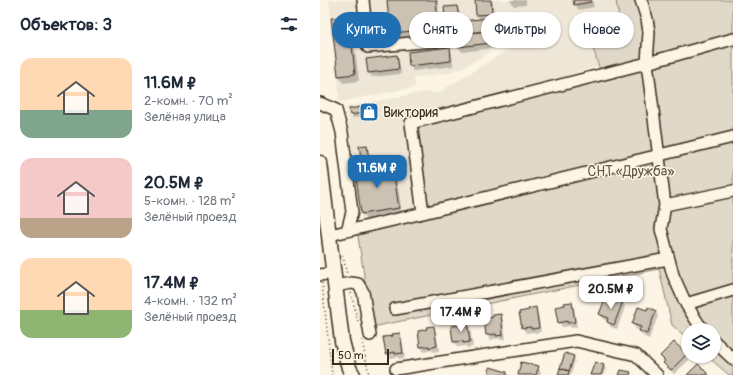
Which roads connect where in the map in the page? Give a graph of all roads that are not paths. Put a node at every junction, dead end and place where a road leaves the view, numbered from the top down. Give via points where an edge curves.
1 (363, 0) edge
2 (641, 0) edge
3 (733, 39) edge
4 (409, 43) edge
5 (647, 63) junction
6 (320, 103) edge
7 (733, 137) edge
8 (659, 155) junction
9 (320, 163) edge
10 (733, 191) edge
11 (665, 205) junction
12 (423, 214) junction
13 (347, 231) junction
14 (330, 235) junction
15 (668, 258) junction
16 (332, 279) edge
17 (733, 290) edge
18 (686, 304) junction
19 (395, 309) dead end
20 (698, 323) edge
21 (366, 336) road end
22 (342, 341) junction
23 (721, 348) edge
24 (733, 359) edge
25 (396, 369) dead end
26 (346, 375) edge
27 (353, 375) edge
28 (657, 375) edge

1 - 4 street via 368,47
2 - 5 street via 649,32
3 - 5 street
5 - 8 street
5 - 12 street via 411,123
6 - 13 street via 336,110 342,132 352,212
7 - 8 street
8 - 11 street
8 - 12 street
9 - 14 main road
10 - 11 street
11 - 15 street via 661,229
12 - 13 street
13 - 14 street
14 - 16 main road
15 - 18 street
15 - 19 street
16 - 21 street via 358,284 363,292
16 - 22 main road
17 - 18 street
18 - 20 street
22 - 26 main road
22 - 27 main road
23 - 24 street
25 - 28 street via 576,341 636,355

